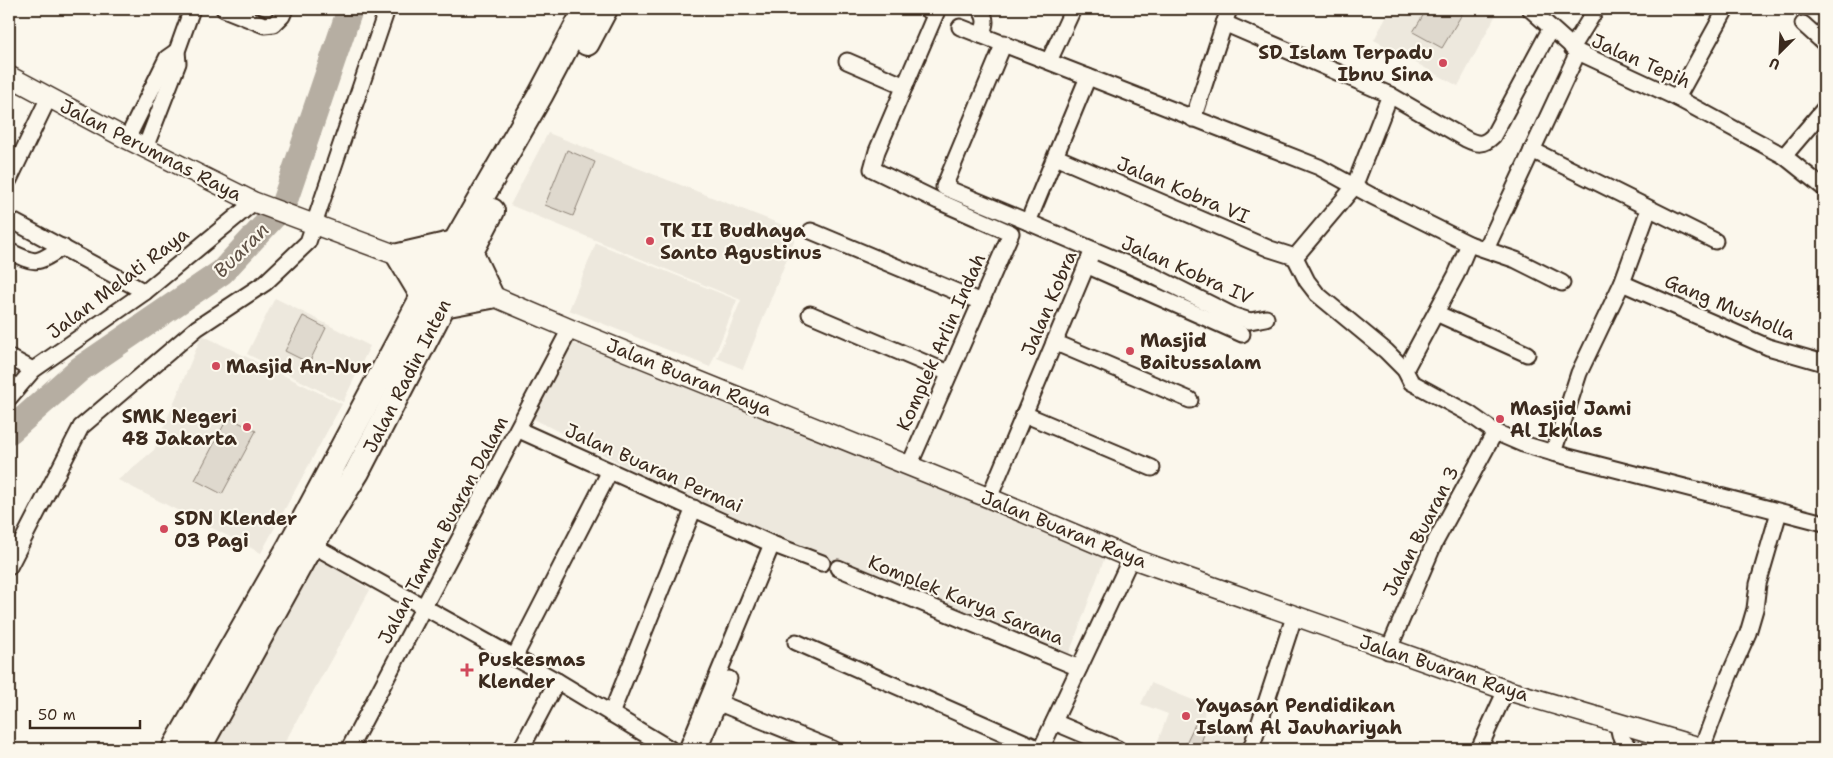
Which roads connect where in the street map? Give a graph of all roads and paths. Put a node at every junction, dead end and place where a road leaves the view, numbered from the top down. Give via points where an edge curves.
1 (192, 9) edge
2 (224, 9) edge
3 (285, 9) edge
4 (387, 9) edge
5 (586, 9) edge
6 (605, 9) edge
7 (980, 9) edge
8 (1073, 9) edge
9 (1530, 9) edge
10 (1596, 9) edge
11 (1726, 9) edge
12 (931, 11) edge
13 (1226, 16) edge
14 (1803, 24) dead end
15 (960, 27) dead end
16 (1551, 28) junction
17 (981, 35) junction
18 (1004, 43) junction
19 (1824, 43) edge
20 (1575, 50) junction
21 (177, 51) junction
22 (848, 61) dead end
23 (1050, 61) junction
24 (9, 76) edge
25 (1088, 77) junction
26 (905, 86) junction
27 (1390, 95) junction
28 (49, 97) junction
29 (1677, 98) junction
30 (1824, 109) edge
31 (1193, 120) junction
32 (127, 139) junction
33 (145, 148) junction
34 (1532, 150) junction
35 (1784, 156) junction
36 (1056, 157) junction
37 (9, 180) edge
38 (1354, 187) junction
39 (1824, 188) edge
40 (259, 204) junction
41 (1649, 209) junction
42 (9, 218) edge
43 (1028, 222) junction
44 (309, 223) junction
45 (811, 231) dead end
46 (1714, 241) dead end
47 (1469, 244) junction
48 (63, 247) junction
49 (463, 248) junction
50 (1486, 249) junction
51 (1093, 250) junction
52 (9, 251) edge
53 (399, 256) junction
54 (1295, 257) junction
55 (1086, 265) junction
56 (446, 276) junction
57 (1562, 283) dead end
58 (1622, 283) junction
59 (145, 292) junction
60 (491, 296) junction
61 (433, 301) junction
62 (981, 302) junction
63 (1436, 312) junction
64 (810, 314) dead end
65 (1266, 318) dead end
66 (570, 329) junction
67 (1242, 334) dead end
68 (1054, 342) junction
69 (1526, 354) dead end
70 (9, 357) edge
71 (1824, 363) edge
72 (33, 370) junction
73 (1405, 370) junction
74 (949, 373) junction
75 (9, 398) edge
76 (1190, 400) dead end
77 (1024, 414) junction
78 (519, 430) junction
79 (1495, 432) junction
80 (1553, 453) junction
81 (908, 466) junction
82 (1152, 468) dead end
83 (610, 471) junction
84 (989, 498) junction
85 (694, 508) junction
86 (1779, 512) junction
87 (1824, 523) edge
88 (304, 540) junction
89 (772, 544) junction
90 (1130, 558) junction
91 (822, 563) dead end
92 (9, 567) edge
93 (838, 568) dead end
94 (425, 607) junction
95 (1294, 617) junction
96 (796, 642) dead end
97 (1388, 651) junction
98 (514, 658) junction
99 (1079, 668) junction
100 (729, 679) dead end
101 (557, 682) junction
102 (1506, 690) junction
103 (719, 703) junction
104 (611, 714) junction
105 (1054, 722) junction
106 (1619, 723) junction
107 (197, 741) edge
108 (1704, 748) edge
109 (162, 749) edge
110 (174, 749) edge
111 (349, 749) edge
112 (521, 749) edge
113 (670, 749) edge
114 (687, 749) edge
115 (699, 749) edge
116 (833, 749) edge
117 (1040, 749) edge
118 (1118, 749) edge
119 (1251, 749) edge
120 (1479, 749) edge
121 (1631, 749) edge

1 - 21 street
2 - 3 street via 264,25 274,24
4 - 44 street
5 - 49 main road, Jalan Radin Inten
6 - 49 main road, Jalan Radin Inten
7 - 17 street via 986,24
8 - 23 street
9 - 16 street
10 - 20 street
11 - 29 street
12 - 26 street
13 - 27 street
13 - 31 street
14 - 19 street
15 - 17 street
16 - 20 street
16 - 27 street via 1494,136 1486,143 1466,139
17 - 18 street
18 - 23 street
18 - 43 street, Jalan Kobra via 944,187
20 - 29 street, Jalan Tepih
20 - 34 street, Jalan Tepih
21 - 32 street via 167,58
21 - 33 street via 178,63
22 - 26 street
23 - 25 street
24 - 28 street, Jalan Perumnas Raya
25 - 31 street
25 - 36 street
26 - 62 street, Komplek Arlin Indah via 875,168 1011,233
27 - 38 street
28 - 32 street, Jalan Perumnas Raya
28 - 37 street
29 - 35 street, Jalan Tepih
30 - 35 street
31 - 38 street via 1319,167
32 - 33 street, Jalan Perumnas Raya
33 - 40 street, Jalan Perumnas Raya
34 - 41 street
34 - 50 street, Jalan Tepih
35 - 39 street, Jalan Tepih
36 - 43 street
36 - 54 street, Jalan Kobra VI
38 - 47 street
38 - 54 street
40 - 44 street, Jalan Perumnas Raya
40 - 59 street, Jalan Melati Raya
41 - 46 street
41 - 58 street
42 - 48 street
43 - 51 street, Jalan Kobra
44 - 53 street, Jalan Perumnas Raya
44 - 92 street via 308,242 265,283 197,328 81,427
45 - 62 street
47 - 50 street
47 - 63 street
48 - 52 street via 34,262
48 - 59 street
49 - 53 main road
49 - 56 main road, Jalan Radin Inten
49 - 60 main road
50 - 57 street
51 - 55 street, Jalan Kobra
51 - 65 street, Jalan Kobra IV via 1234,316 1250,320
53 - 56 street, Jalan Perumnas Raya
53 - 61 main road
54 - 73 street via 1306,281 1317,294
55 - 67 street
55 - 68 street, Jalan Kobra
56 - 60 street, Jalan Buaran Raya
56 - 61 main road, Jalan Radin Inten
58 - 71 street, Gang Musholla via 1768,347
58 - 80 street via 1579,373
59 - 72 street, Jalan Melati Raya
60 - 61 main road
60 - 66 street, Jalan Buaran Raya
61 - 88 main road, Jalan Radin Inten
62 - 74 street, Komplek Arlin Indah
63 - 69 street
63 - 73 street
64 - 74 street
66 - 78 street, Jalan Taman Buaran Dalam
66 - 81 street, Jalan Buaran Raya
68 - 76 street
68 - 77 street, Jalan Kobra
70 - 72 street
72 - 75 street, Jalan Melati Raya
73 - 79 street via 1411,382
74 - 81 street, Komplek Arlin Indah
77 - 82 street
77 - 84 street, Jalan Kobra
78 - 83 street, Jalan Buaran Permai
78 - 94 street, Jalan Taman Buaran Dalam via 472,513
79 - 80 street
79 - 97 street, Jalan Buaran 3 via 1434,544
80 - 86 street
81 - 84 street, Jalan Buaran Raya
83 - 85 street, Jalan Buaran Permai
83 - 98 street
84 - 90 street, Jalan Buaran Raya
85 - 89 street, Jalan Buaran Permai
85 - 104 street
86 - 87 street
86 - 108 street via 1748,633
88 - 94 street
88 - 107 main road, Jalan Radin Inten
89 - 91 street, Jalan Buaran Permai
89 - 114 street
90 - 95 street, Jalan Buaran Raya
90 - 99 street
93 - 99 street, Komplek Karya Sarana
94 - 98 street
94 - 111 street, Jalan Taman Buaran Dalam
95 - 97 street, Jalan Buaran Raya
95 - 119 street
96 - 117 street
97 - 102 street, Jalan Buaran Raya
98 - 101 street
99 - 105 street
100 - 103 street
101 - 104 street
101 - 112 street
102 - 106 street, Jalan Buaran Raya
102 - 120 street
103 - 115 street
103 - 116 street
104 - 113 street
105 - 117 street
105 - 118 street
106 - 108 street, Jalan Buaran Raya
106 - 121 street via 1622,741
107 - 109 street, Jalan Radin Inten
107 - 110 main road, Jalan Radin Inten

